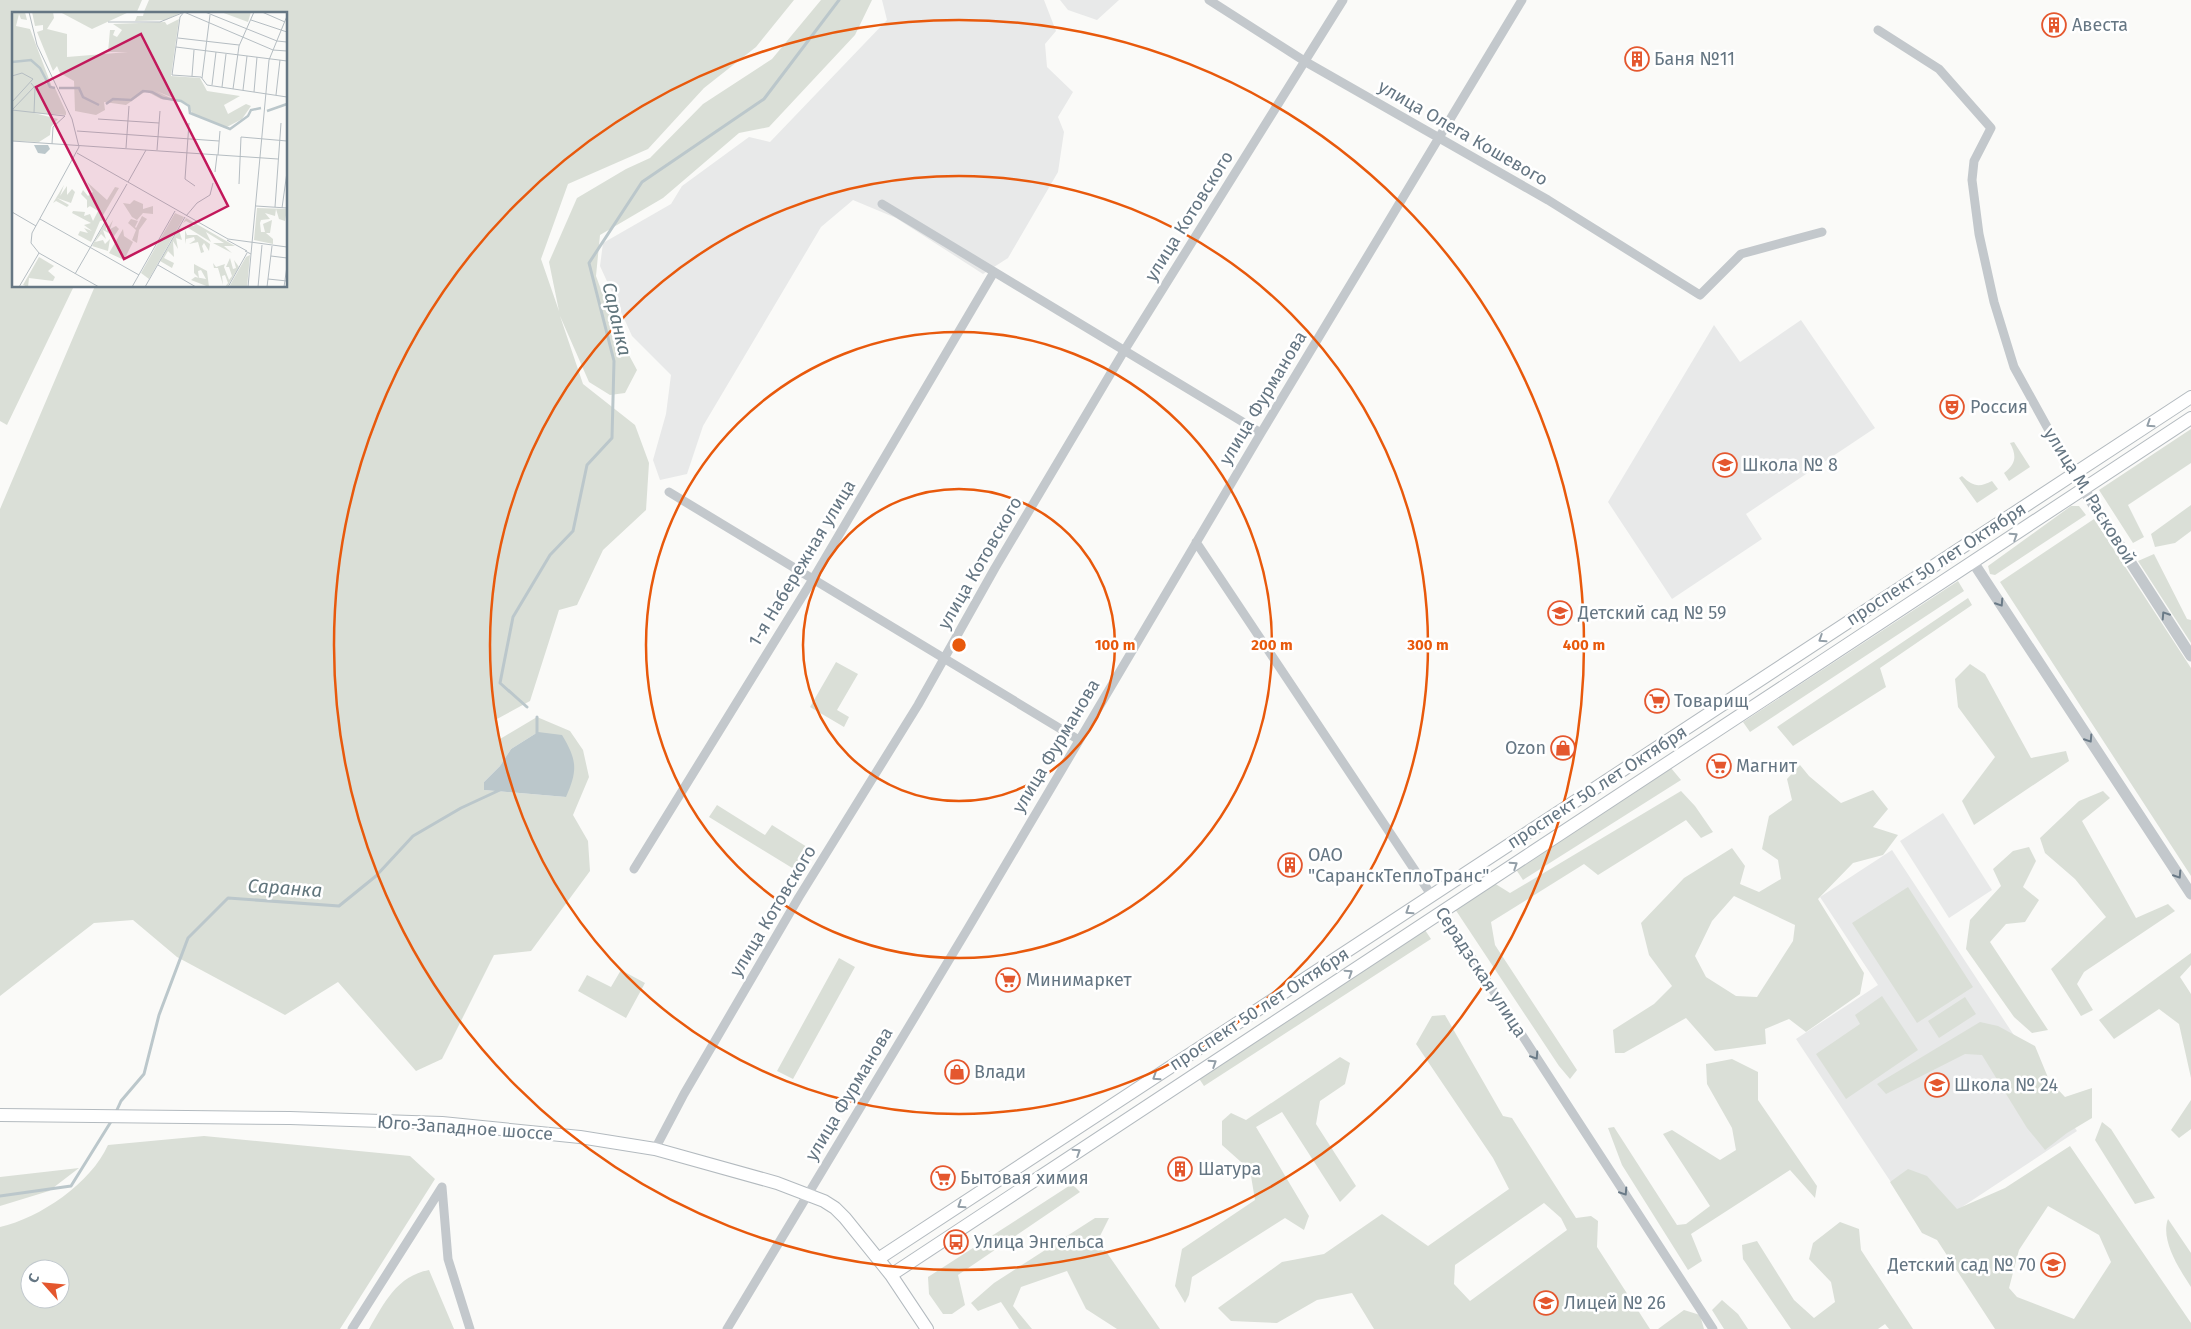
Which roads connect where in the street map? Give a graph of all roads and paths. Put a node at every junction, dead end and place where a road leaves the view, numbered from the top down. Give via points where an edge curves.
1 (1209, 0) edge
2 (1343, 0) edge
3 (1522, 0) edge
4 (1878, 30) dead end
5 (1306, 62) junction
6 (1438, 139) junction
7 (882, 204) dead end
8 (1822, 232) dead end
9 (994, 272) junction
10 (1124, 351) junction
11 (2191, 397) edge
12 (2191, 418) edge
13 (1261, 433) junction
14 (2073, 474) junction
15 (2084, 490) junction
16 (669, 492) dead end
17 (1196, 542) junction
18 (1965, 545) junction
19 (1973, 562) junction
20 (813, 579) junction
21 (944, 656) junction
22 (2191, 656) edge
23 (1079, 740) junction
24 (634, 869) dead end
25 (2191, 894) edge
26 (1432, 896) junction
27 (1442, 912) junction
28 (0, 1115) edge
29 (656, 1150) junction
30 (808, 1194) junction
31 (878, 1259) junction
32 (891, 1275) junction
33 (352, 1329) edge
34 (470, 1329) edge
35 (727, 1329) edge
36 (927, 1329) edge
37 (1713, 1329) edge

1 - 5 street, улица Олега Кошевого
2 - 5 street, улица Котовского
3 - 6 street, улица Фурманова
4 - 14 street, улица М. Расковой via 1939,69 1991,128 1974,161 1972,180 1979,234 1994,302 2014,367
5 - 6 street, улица Олега Кошевого
5 - 10 street, улица Котовского
6 - 8 street, улица Олега Кошевого via 1548,200 1700,295 1742,254
6 - 13 street, улица Фурманова
7 - 9 street
9 - 10 street
9 - 20 street, 1-я Набережная улица
10 - 13 street
10 - 21 street, улица Котовского
11 -> 14 main road, проспект 50 лет Октября
12 - 15 main road, проспект 50 лет Октября
13 - 17 street, улица Фурманова
14 - 15 main road, улица М. Расковой
14 - 18 main road, проспект 50 лет Октября
19 -> 15 main road, проспект 50 лет Октября
22 -> 15 street, улица М. Расковой
16 - 20 street
17 - 23 street, улица Фурманова
17 - 26 street, Серадзская улица
18 - 19 main road
18 -> 26 main road, проспект 50 лет Октября
19 -> 25 street
27 -> 19 main road, проспект 50 лет Октября
20 - 21 street
20 - 24 street, 1-я Набережная улица
21 - 23 street
21 - 29 street, улица Котовского via 918,705 764,956 684,1094
23 - 30 street, улица Фурманова
26 - 27 main road, Серадзская улица
26 -> 31 main road, проспект 50 лет Октября
32 -> 27 main road, проспект 50 лет Октября
27 -> 37 street, Серадзская улица
28 - 29 main road, Юго-Западное шоссе via 442,1122 561,1134
29 - 30 main road, Юго-Западное шоссе
30 - 31 main road via 824,1201 845,1218
30 - 35 street, улица Фурманова
31 - 32 main road
32 - 36 main road
33 - 34 street via 442,1187 448,1259

